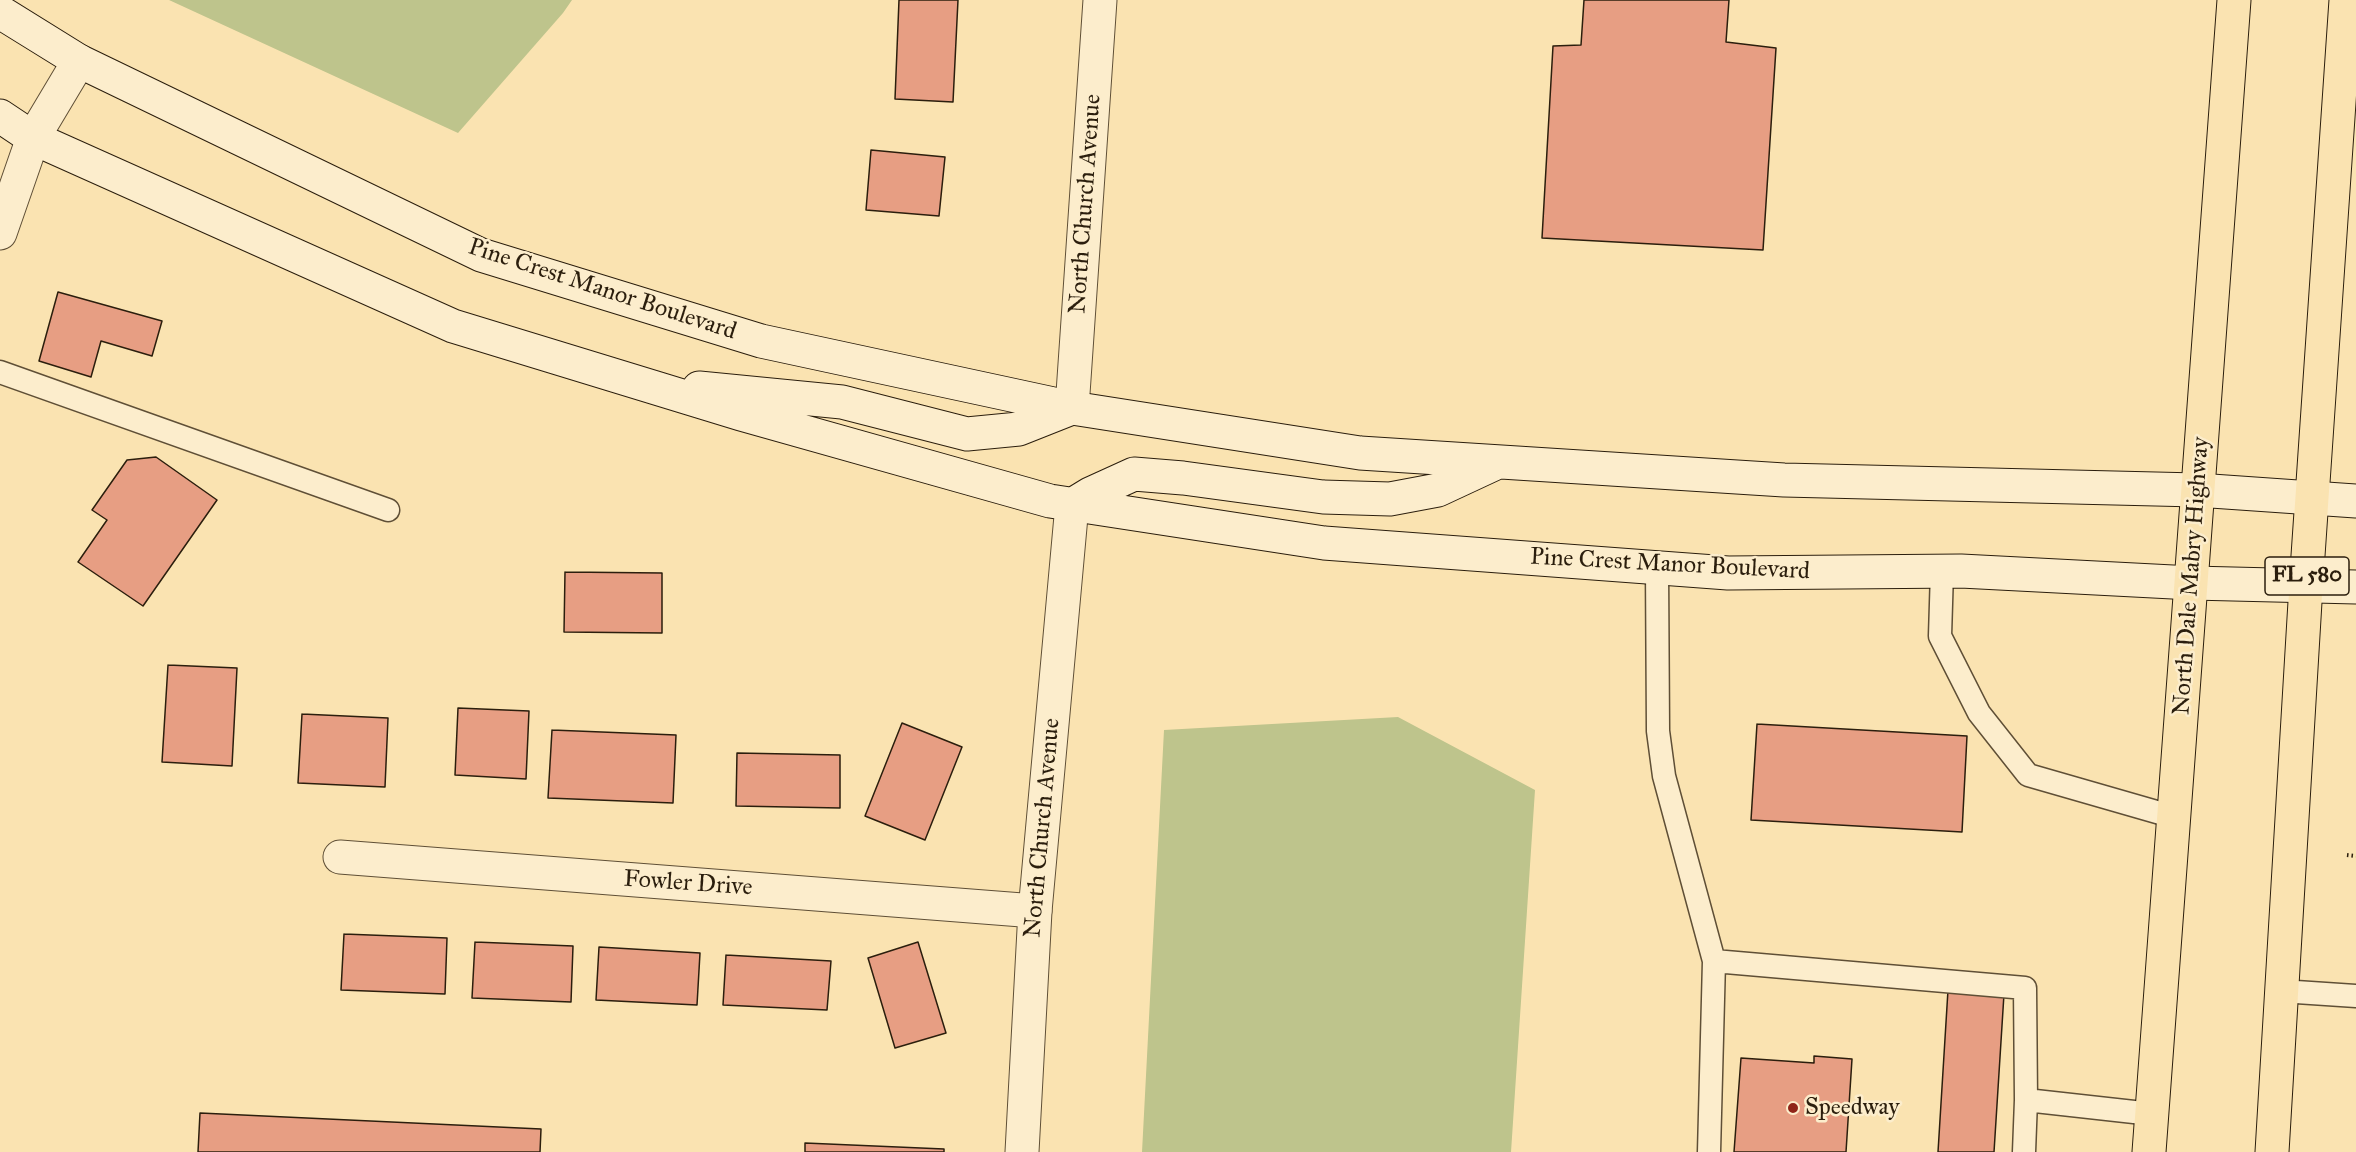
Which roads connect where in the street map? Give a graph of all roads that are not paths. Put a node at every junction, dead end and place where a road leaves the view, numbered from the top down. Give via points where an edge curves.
1 (1100, 0) edge
2 (2234, 0) edge
3 (2346, 0) edge
4 (0, 12) edge
5 (79, 61) junction
6 (0, 116) edge
7 (33, 138) junction
8 (2346, 152) edge
9 (0, 233) edge
10 (0, 372) edge
11 (641, 384) junction
12 (1072, 408) junction
13 (1498, 462) junction
14 (2197, 490) junction
15 (2312, 498) junction
16 (2356, 501) edge
17 (1072, 505) junction
18 (388, 510) dead end
19 (1657, 568) junction
20 (1942, 571) junction
21 (2192, 583) junction
22 (2306, 585) junction
23 (2356, 587) edge
24 (2174, 817) junction
25 (340, 857) dead end
26 (1035, 911) junction
27 (1714, 960) junction
28 (2281, 991) junction
29 (2356, 996) edge
30 (2026, 1100) junction
31 (2152, 1114) junction
32 (1022, 1152) edge
33 (1709, 1152) edge
34 (2024, 1152) edge
35 (2149, 1152) edge
36 (2272, 1152) edge

1 - 12 main road, North Church Avenue
2 - 14 main road, North Dale Mabry Highway
3 - 8 main road, FL 580
4 - 5 main road, Pine Crest Manor Boulevard
5 - 7 main road
5 - 12 main road, Pine Crest Manor Boulevard via 481,255 761,341
6 - 7 main road, Pine Crest Manor Boulevard
7 - 9 main road
7 - 11 main road, Pine Crest Manor Boulevard via 453,326
8 - 15 main road, FL 580
10 - 18 lane
11 - 12 main road, Pine Crest Manor Boulevard via 842,402 967,434 1019,429
11 - 17 main road, Pine Crest Manor Boulevard
12 - 13 main road, Pine Crest Manor Boulevard via 1360,453
13 - 14 main road, Pine Crest Manor Boulevard via 1784,480
13 - 17 main road, Pine Crest Manor Boulevard via 1438,490 1390,499 1323,497 1134,474
14 - 15 main road, Pine Crest Manor Boulevard
14 - 21 main road, North Dale Mabry Highway
15 - 16 main road, Pine Crest Manor Boulevard
15 - 22 main road, FL 580
17 - 19 main road, Pine Crest Manor Boulevard via 1323,543
17 - 26 main road, North Church Avenue
19 - 20 main road, Pine Crest Manor Boulevard via 1728,573
19 - 27 lane via 1658,731 1664,776
20 - 21 main road, Pine Crest Manor Boulevard
20 - 24 lane via 1940,636 1979,713 2028,775
21 - 22 main road, Pine Crest Manor Boulevard
21 - 24 main road, North Dale Mabry Highway
22 - 23 main road, Pine Crest Manor Boulevard
22 - 28 main road, FL 580
24 - 31 main road, North Dale Mabry Highway
25 - 26 main road, Fowler Drive
26 - 32 main road, North Church Avenue
27 - 30 lane via 2025,988
27 - 33 lane
28 - 29 lane
28 - 36 main road, FL 580
30 - 31 lane
30 - 34 lane
31 - 35 main road, North Dale Mabry Highway

